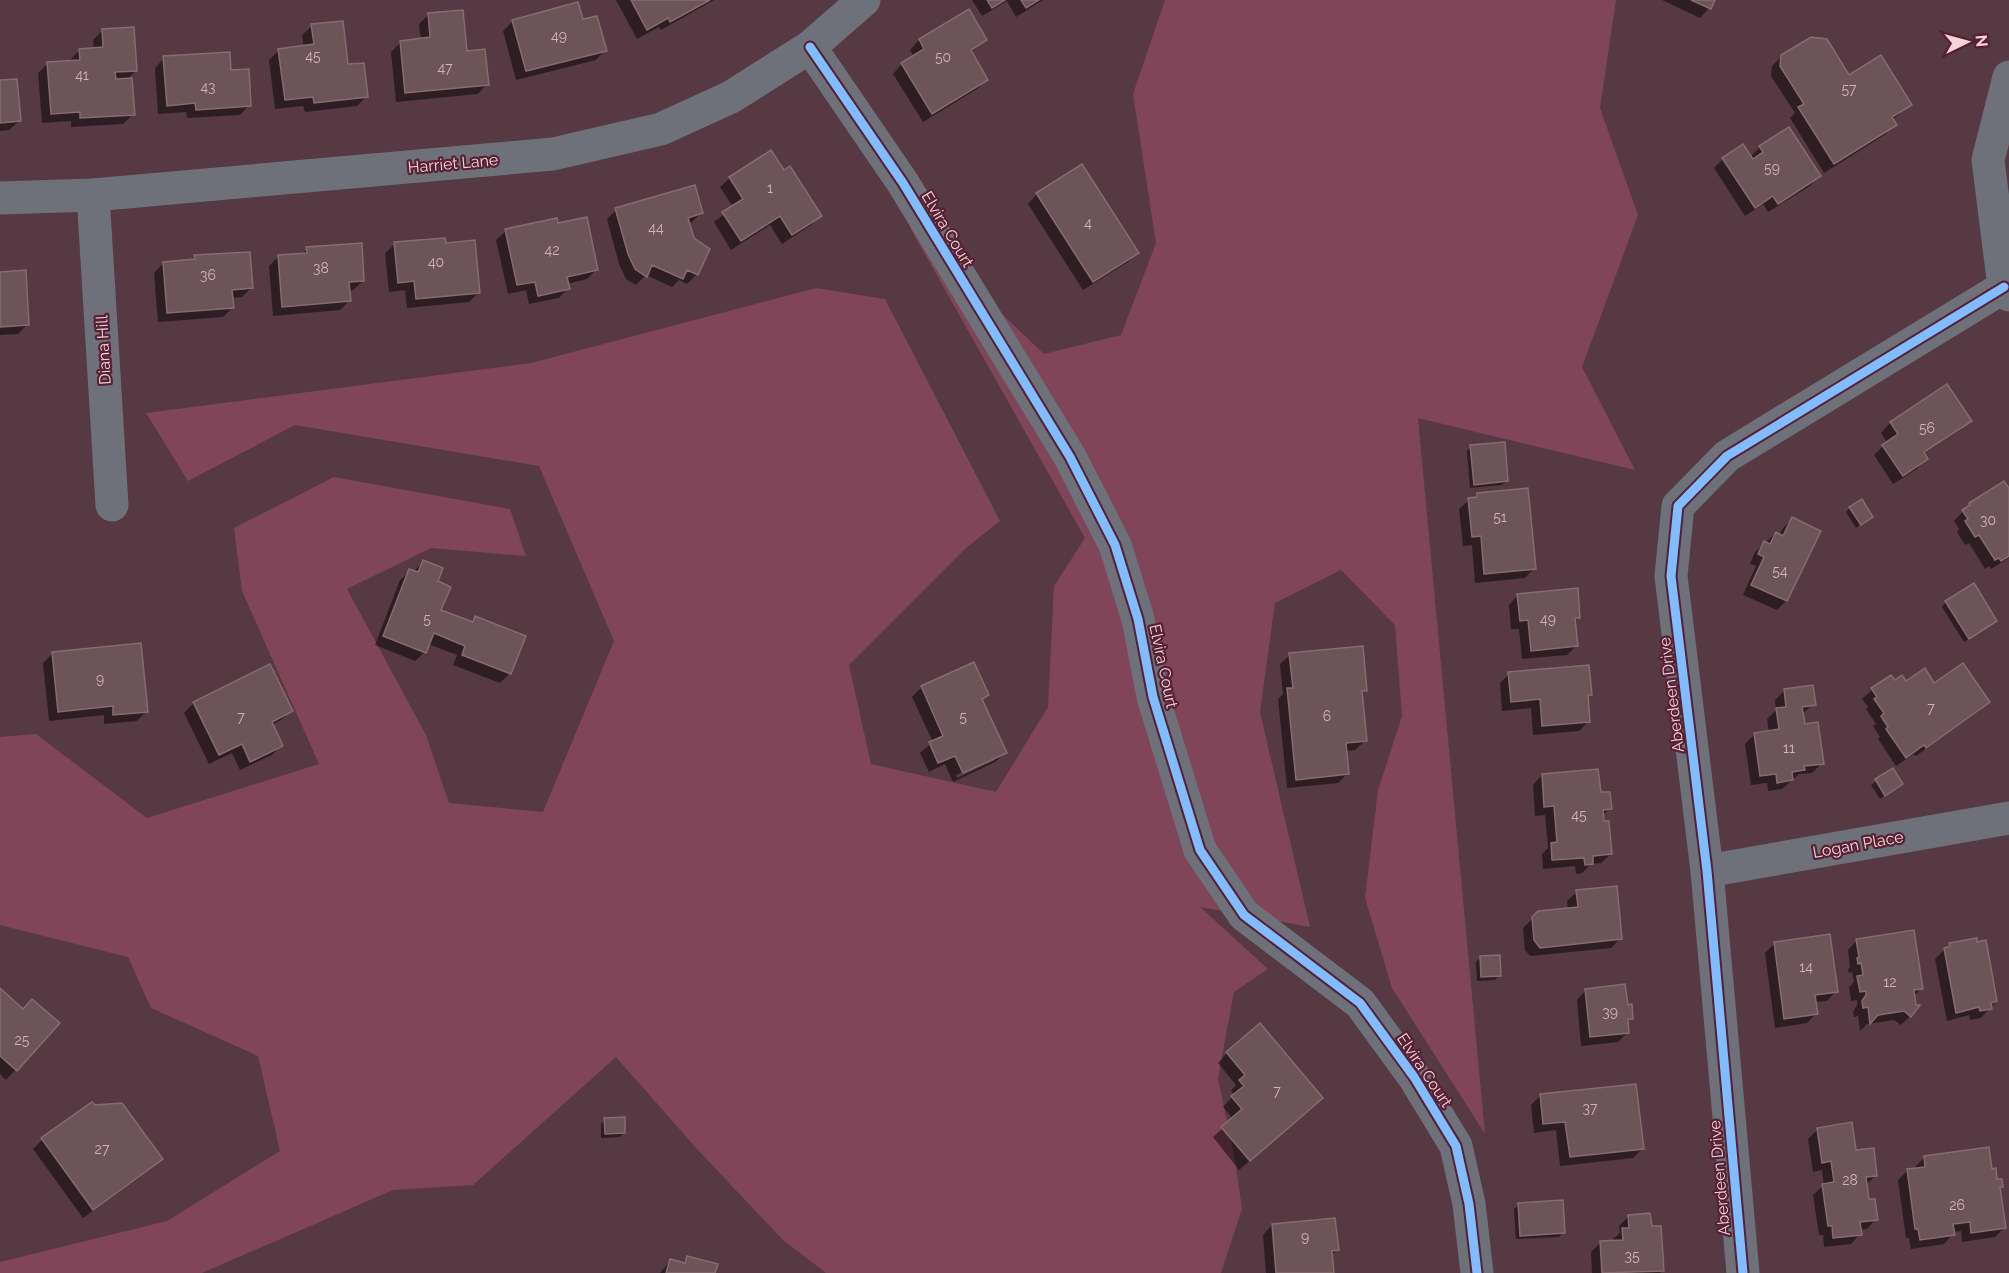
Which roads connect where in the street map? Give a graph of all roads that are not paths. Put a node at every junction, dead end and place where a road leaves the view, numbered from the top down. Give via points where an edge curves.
1 (864, 0) edge
2 (810, 47) junction
3 (2009, 77) edge
4 (93, 195) junction
5 (0, 198) edge
6 (2007, 291) edge
7 (112, 505) dead end
8 (2009, 818) edge
9 (1707, 871) junction
10 (1477, 1273) edge
11 (1743, 1273) edge

1 - 2 street, Harriet Lane
2 - 4 street, Harriet Lane via 731,97 661,129 554,154
2 - 10 street, Elvira Court via 903,183 1070,457 1115,545 1200,850 1244,915 1360,1003 1414,1077 1456,1146 1469,1204
3 - 6 street via 1988,160
4 - 5 street, Harriet Lane
4 - 7 street, Diana Hill
6 - 9 street, Aberdeen Drive via 1727,456 1678,506 1671,576
8 - 9 street, Logan Place
9 - 11 street, Aberdeen Drive

